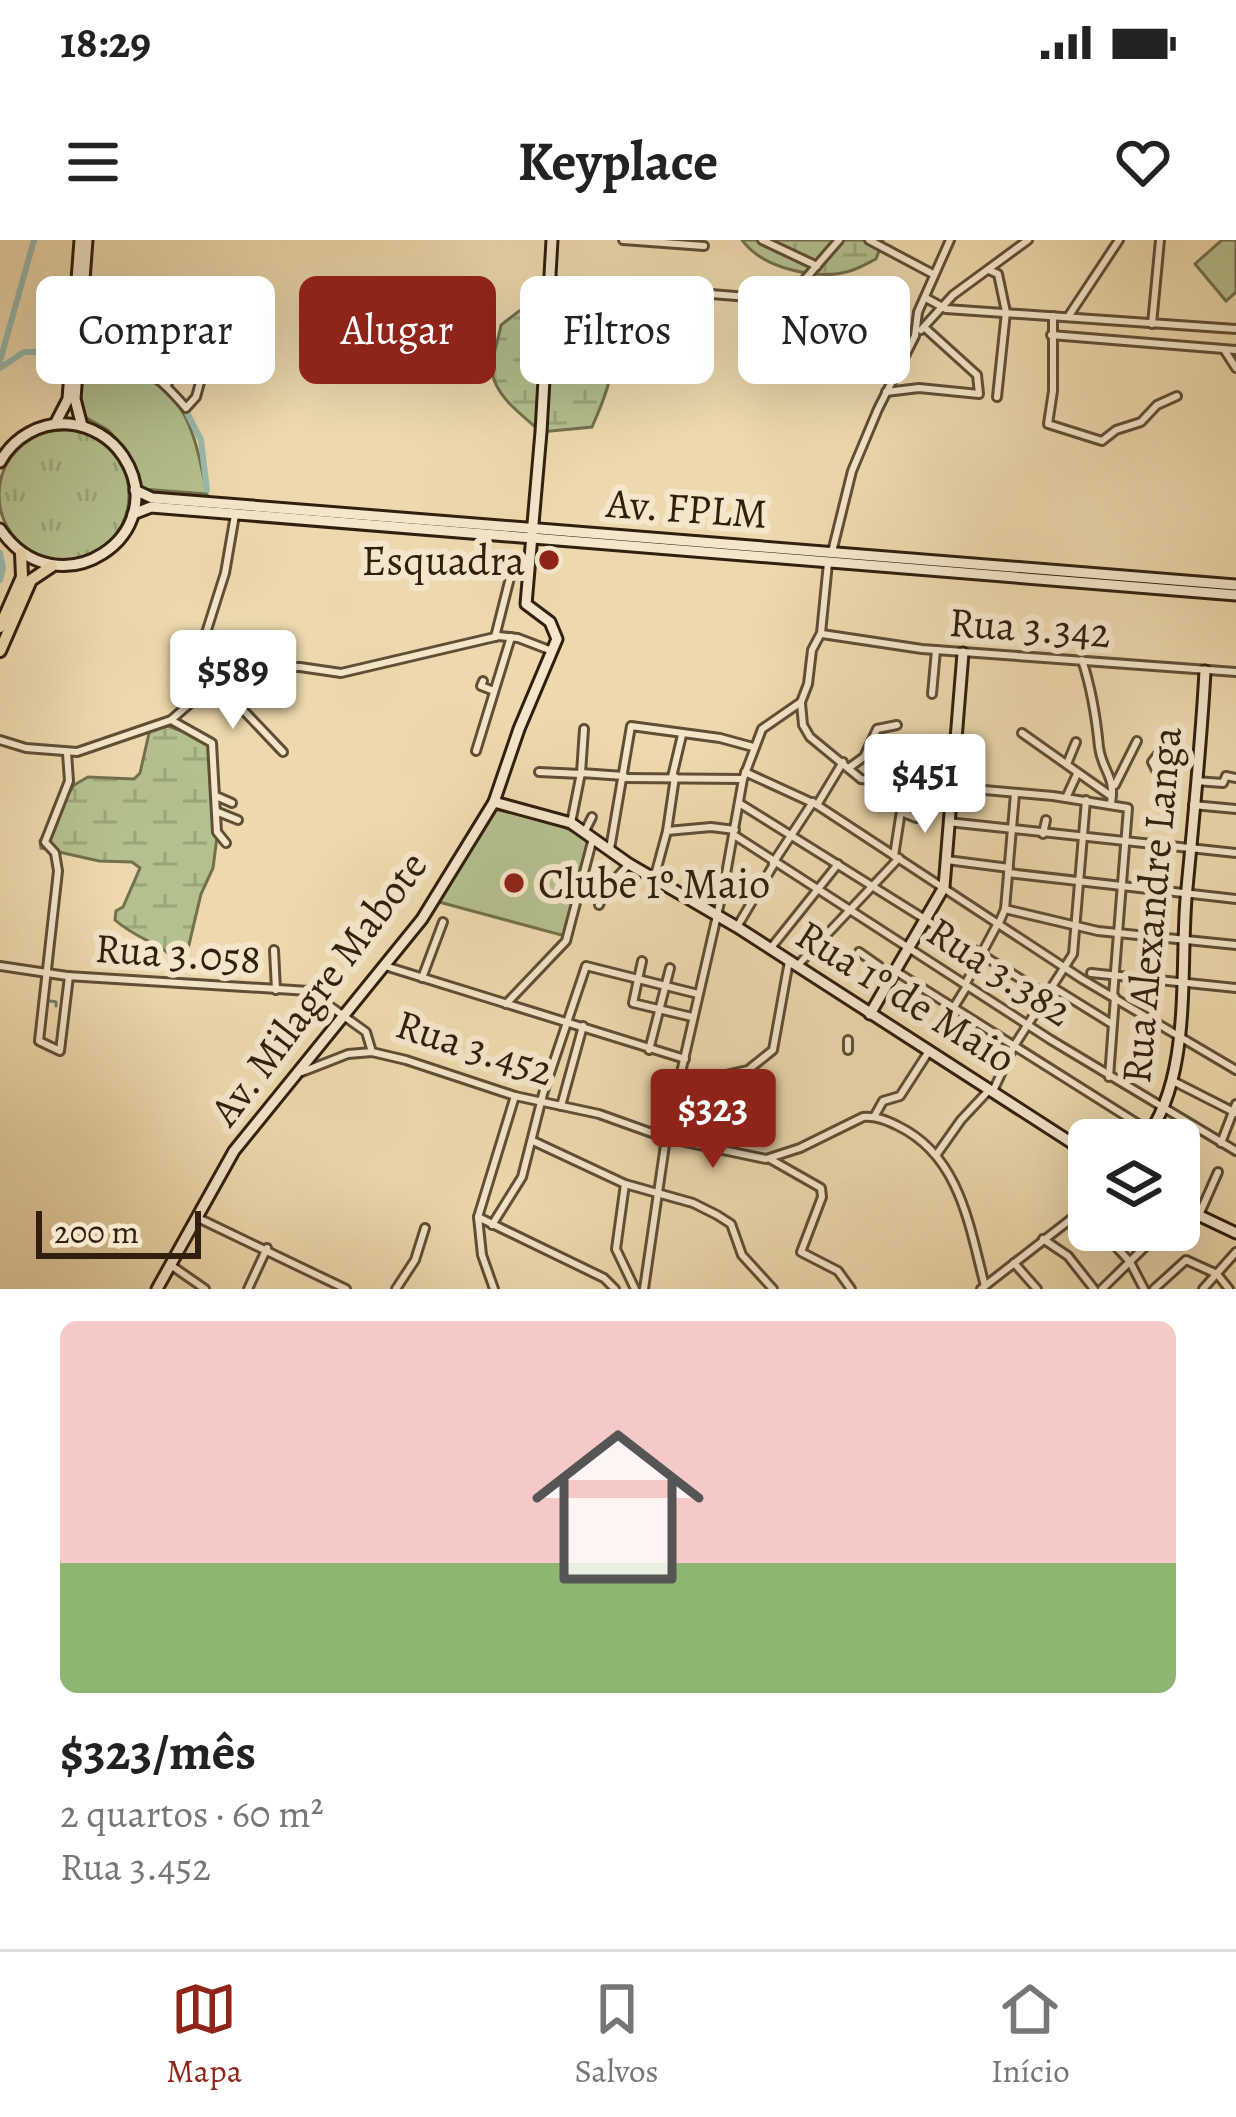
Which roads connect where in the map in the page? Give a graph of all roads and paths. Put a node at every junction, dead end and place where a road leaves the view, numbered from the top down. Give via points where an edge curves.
1 (84, 240) edge
2 (552, 240) edge
3 (623, 240) edge
4 (762, 240) edge
5 (839, 240) edge
6 (869, 240) edge
7 (950, 240) edge
8 (1028, 240) edge
9 (1119, 240) edge
10 (1160, 240) edge
11 (704, 246) dead end
12 (817, 266) junction
13 (989, 269) junction
14 (933, 274) junction
15 (82, 276) edge
16 (549, 276) edge
17 (714, 293) edge
18 (924, 297) junction
19 (940, 307) junction
20 (1006, 312) junction
21 (1053, 315) junction
22 (1068, 316) junction
23 (1155, 325) junction
24 (924, 327) junction
25 (1236, 329) edge
26 (1052, 335) junction
27 (915, 336) junction
28 (1166, 343) junction
29 (1224, 348) junction
30 (1236, 350) edge
31 (1236, 368) edge
32 (76, 384) edge
33 (200, 384) edge
34 (544, 384) edge
35 (167, 385) edge
36 (886, 392) junction
37 (1177, 396) dead end
38 (997, 397) dead end
39 (55, 424) junction
40 (82, 426) junction
41 (0, 462) edge
42 (135, 490) junction
43 (133, 514) junction
44 (235, 515) junction
45 (0, 529) edge
46 (528, 535) junction
47 (21, 553) junction
48 (830, 558) junction
49 (514, 562) dead end
50 (52, 566) junction
51 (1118, 580) junction
52 (1236, 585) edge
53 (1236, 595) edge
54 (6, 621) edge
55 (821, 634) junction
56 (494, 637) junction
57 (511, 637) junction
58 (936, 650) junction
59 (0, 651) edge
60 (552, 651) junction
61 (963, 653) junction
62 (1082, 660) junction
63 (1205, 670) junction
64 (1236, 672) edge
65 (217, 680) junction
66 (483, 681) dead end
67 (494, 691) junction
68 (932, 694) dead end
69 (801, 702) junction
70 (171, 720) junction
71 (897, 725) dead end
72 (584, 729) dead end
73 (1022, 733) dead end
74 (682, 735) junction
75 (0, 740) edge
76 (1137, 741) dead end
77 (1076, 742) dead end
78 (753, 747) junction
79 (476, 751) dead end
80 (283, 752) dead end
81 (67, 753) junction
82 (846, 764) junction
83 (1067, 764) junction
84 (539, 772) dead end
85 (1078, 772) junction
86 (581, 774) junction
87 (744, 776) junction
88 (624, 777) junction
89 (673, 777) junction
90 (1236, 778) edge
91 (1196, 781) junction
92 (904, 784) junction
93 (1115, 784) junction
94 (951, 789) junction
95 (1015, 794) junction
96 (216, 796) junction
97 (1066, 797) junction
98 (1086, 800) junction
99 (1112, 800) junction
100 (494, 802) junction
101 (232, 803) dead end
102 (739, 803) junction
103 (815, 803) junction
104 (1193, 805) junction
105 (1236, 809) edge
106 (218, 812) junction
107 (902, 812) junction
108 (592, 817) dead end
109 (916, 818) dead end
110 (238, 820) dead end
111 (1046, 820) dead end
112 (948, 822) junction
113 (571, 823) junction
114 (1012, 830) junction
115 (668, 831) junction
116 (734, 833) junction
117 (589, 834) junction
118 (790, 834) junction
119 (1043, 834) junction
120 (1084, 838) junction
121 (226, 842) dead end
122 (1124, 842) junction
123 (1191, 848) junction
124 (610, 850) junction
125 (1236, 853) edge
126 (897, 857) junction
127 (947, 860) junction
128 (773, 863) junction
129 (629, 864) junction
130 (838, 864) junction
131 (1008, 871) junction
132 (655, 879) junction
133 (1080, 882) junction
134 (872, 886) junction
135 (1121, 886) junction
136 (944, 887) junction
137 (817, 890) junction
138 (1186, 894) junction
139 (1236, 899) edge
140 (599, 905) dead end
141 (1005, 909) junction
142 (849, 911) junction
143 (716, 914) junction
144 (927, 921) junction
145 (443, 922) dead end
146 (998, 923) junction
147 (1077, 926) junction
148 (737, 927) junction
149 (1118, 934) junction
150 (1182, 941) junction
151 (1236, 945) edge
152 (770, 949) junction
153 (911, 949) junction
154 (274, 950) dead end
155 (859, 952) dead end
156 (980, 953) junction
157 (642, 961) dead end
158 (793, 964) junction
159 (385, 966) junction
160 (879, 966) dead end
161 (0, 967) edge
162 (1068, 967) junction
163 (670, 968) dead end
164 (897, 972) junction
165 (46, 974) junction
166 (1091, 974) dead end
167 (69, 976) junction
168 (1115, 976) junction
169 (422, 978) junction
170 (637, 982) junction
171 (1180, 983) junction
172 (966, 985) junction
173 (666, 987) junction
174 (1054, 988) junction
175 (1236, 988) edge
176 (276, 989) junction
177 (698, 994) junction
178 (1048, 996) junction
179 (1114, 996) junction
180 (506, 1004) junction
181 (954, 1007) junction
182 (660, 1010) junction
183 (870, 1014) junction
184 (344, 1016) junction
185 (692, 1017) junction
186 (567, 1021) junction
187 (1028, 1025) junction
188 (1113, 1025) junction
189 (583, 1026) junction
190 (1179, 1038) junction
191 (848, 1040) dead end
192 (1014, 1046) junction
193 (649, 1050) junction
194 (848, 1050) dead end
195 (928, 1051) junction
196 (372, 1052) junction
197 (685, 1058) junction
198 (1236, 1070) edge
199 (293, 1075) junction
200 (1109, 1077) junction
201 (1171, 1079) junction
202 (680, 1080) junction
203 (992, 1090) junction
204 (515, 1096) junction
205 (542, 1102) junction
206 (561, 1106) junction
207 (1235, 1109) edge
208 (1164, 1110) junction
209 (874, 1117) junction
210 (1123, 1119) edge
211 (1158, 1119) edge
212 (666, 1138) junction
213 (1068, 1140) edge
214 (532, 1141) junction
215 (1221, 1143) junction
216 (1236, 1151) edge
217 (937, 1154) junction
218 (770, 1159) junction
219 (1218, 1172) dead end
220 (625, 1184) junction
221 (660, 1192) junction
222 (1200, 1213) edge
223 (1200, 1215) edge
224 (478, 1217) junction
225 (197, 1218) junction
226 (1068, 1222) edge
227 (492, 1225) junction
228 (425, 1228) dead end
229 (1236, 1233) edge
230 (1043, 1239) junction
231 (267, 1248) junction
232 (1120, 1251) edge
233 (1141, 1251) edge
234 (1236, 1252) edge
235 (1130, 1262) junction
236 (1015, 1263) junction
237 (172, 1267) junction
238 (1217, 1274) junction
239 (983, 1287) edge
240 (158, 1289) edge
241 (205, 1289) edge
242 (248, 1289) edge
243 (346, 1289) edge
244 (396, 1289) edge
245 (494, 1289) edge
246 (615, 1289) edge
247 (634, 1289) edge
248 (644, 1289) edge
249 (773, 1289) edge
250 (851, 1289) edge
251 (1037, 1289) edge
252 (1098, 1289) edge
253 (1144, 1289) edge
254 (1154, 1289) edge
255 (1203, 1289) edge
256 (1229, 1289) edge

1 - 15 street
1 - 39 street via 68,399
2 - 16 street
3 - 11 street
4 - 12 street
5 - 12 street
6 - 14 street
7 - 14 street
8 - 13 street
9 - 22 street
10 - 23 street
12 - 17 street via 790,298
13 - 19 street
13 - 20 street via 998,274
14 - 18 street
18 - 19 street
18 - 27 street
19 - 20 street
19 - 24 street
20 - 21 street
20 - 38 street
21 - 22 street
21 - 26 street
22 - 23 street
23 - 25 street
23 - 28 street
24 - 27 street
24 - 36 street via 969,366 979,394
26 - 28 street
26 - 37 street via 1049,425 1102,441
27 - 36 street
28 - 29 street
29 - 30 street
29 - 31 street
32 - 40 street
33 - 35 street via 188,406
34 - 46 street
36 - 48 street via 845,490
39 - 40 street
39 - 41 street via 27,434
40 - 42 street via 118,450
42 - 43 street
42 - 46 street, Av. FPLM via 152,498
43 - 44 street via 151,507
43 - 50 street via 101,556
44 - 46 street
44 - 65 street via 199,647
45 - 47 street
46 - 48 street, Av. FPLM
46 - 48 street, Av. FPLM via 556,531
46 - 60 street via 526,604 550,622
47 - 50 street
47 - 54 main road via 24,569
48 - 51 street, Av. FPLM
48 - 55 street
49 - 56 street
50 - 54 main road via 32,580
51 - 52 street, Av. FPLM
51 - 53 street, Av. FPLM
54 - 59 main road
55 - 58 street, Rua 3.342
55 - 69 street
56 - 57 street
56 - 65 street via 339,673 255,666
57 - 60 street
57 - 67 street
58 - 61 street, Rua 3.342
58 - 68 street
60 - 100 street, Av. Milagre Mabote
61 - 62 street, Rua 3.342
61 - 94 street
62 - 63 street, Rua 3.342
62 - 93 street via 1100,753
63 - 64 street, Rua 3.342
63 - 91 street, Rua Alexandre Langa
65 - 70 street
65 - 80 street
66 - 67 street
67 - 79 street
69 - 78 street via 766,724
69 - 82 street via 810,737
70 - 81 street
70 - 96 street via 212,743
71 - 82 street via 877,729 864,757
72 - 86 street
73 - 83 street
74 - 78 street
74 - 88 street via 632,726
74 - 89 street
75 - 81 street
76 - 93 street
77 - 83 street
78 - 87 street
81 - 165 street via 69,781 45,842 58,871
82 - 92 street via 861,779
82 - 103 street
83 - 85 street
84 - 86 street
85 - 97 street
85 - 99 street
86 - 88 street
86 - 113 street
87 - 89 street
87 - 102 street
87 - 103 street
88 - 89 street
88 - 124 street
89 - 115 street
90 - 91 street
91 - 104 street, Rua Alexandre Langa
92 - 94 street
92 - 107 street
93 - 99 street
94 - 95 street
94 - 112 street
95 - 97 street
95 - 114 street
96 - 101 street
96 - 106 street
97 - 98 street
98 - 99 street
98 - 120 street
99 - 122 street via 1128,808
100 - 113 street, Rua 1º de Maio
100 - 159 street, Av. Milagre Mabote
102 - 116 street
102 - 118 street
103 - 118 street
103 - 126 street
104 - 105 street
104 - 123 street, Rua Alexandre Langa
106 - 110 street
106 - 121 street via 217,832
107 - 109 street
107 - 126 street
108 - 117 street
111 - 119 street
112 - 114 street
112 - 127 street
113 - 117 street, Rua 1º de Maio
114 - 119 street
114 - 131 street
115 - 116 street
115 - 132 street
116 - 128 street, Rua 3.382
116 - 143 street
117 - 124 street, Rua 1º de Maio
117 - 180 street via 566,941
118 - 128 street
118 - 130 street
119 - 120 street
120 - 122 street
120 - 133 street
122 - 123 street
122 - 135 street
123 - 125 street
123 - 138 street, Rua Alexandre Langa
124 - 129 street, Rua 1º de Maio
126 - 134 street
126 - 136 street
127 - 131 street
127 - 136 street
128 - 137 street, Rua 3.382
128 - 148 street
129 - 132 street, Rua 1º de Maio
129 - 140 street
130 - 134 street
130 - 137 street
131 - 133 street
131 - 141 street
132 - 143 street, Rua 1º de Maio
133 - 135 street
133 - 147 street
134 - 142 street
134 - 144 street
135 - 138 street
135 - 149 street
136 - 144 street
136 - 146 street
137 - 142 street, Rua 3.382
137 - 152 street
138 - 139 street
138 - 150 street, Rua Alexandre Langa
141 - 146 street
141 - 147 street
142 - 153 street, Rua 3.382
142 - 158 street
143 - 148 street, Rua 1º de Maio
143 - 177 street
144 - 153 street
144 - 156 street
145 - 169 street
146 - 156 street
146 - 162 street
147 - 149 street
147 - 162 street
148 - 152 street, Rua 1º de Maio
149 - 150 street
149 - 168 street
150 - 151 street
150 - 171 street, Rua Alexandre Langa
152 - 158 street, Rua 1º de Maio
153 - 164 street
153 - 172 street, Rua 3.382
154 - 176 street
155 - 160 street
156 - 172 street
156 - 178 street
157 - 170 street
158 - 183 street, Rua 1º de Maio
158 - 202 street via 773,1050 748,1070
159 - 169 street
159 - 184 street, Av. Milagre Mabote
161 - 165 street, Rua 3.058
162 - 174 street
162 - 179 street
163 - 173 street
164 - 181 street
164 - 183 street
165 - 167 street, Rua 3.058
165 - 167 street via 39,1041 60,1051
166 - 168 street
167 - 176 street, Rua 3.058
168 - 171 street
168 - 179 street
169 - 180 street
170 - 173 street
170 - 182 street via 632,1001
170 - 186 street via 588,965
171 - 175 street
171 - 190 street, Rua Alexandre Langa
172 - 181 street
172 - 187 street, Rua 3.382
173 - 177 street
173 - 182 street
174 - 178 street
174 - 188 street
176 - 184 street, Rua 3.058 via 309,991
177 - 185 street
178 - 187 street
179 - 188 street
179 - 190 street
180 - 186 street
181 - 192 street
182 - 185 street
182 - 193 street
183 - 195 street, Rua 1º de Maio
184 - 196 street, Rua 3.452 via 369,1034
184 - 199 street, Av. Milagre Mabote
185 - 197 street
186 - 189 street
186 - 205 street
187 - 192 street
187 - 200 street, Rua 3.382
188 - 200 street
189 - 193 street
189 - 206 street
190 - 198 street
190 - 201 street, Rua Alexandre Langa
191 - 194 street
192 - 203 street
192 - 210 street
193 - 197 street
195 - 203 street, Rua 1º de Maio
195 - 209 street via 899,1096 883,1101
196 - 199 street
196 - 204 street, Rua 3.452
197 - 202 street
199 - 225 street, Av. Milagre Mabote via 234,1151
200 - 208 street, Rua 3.382
201 - 207 street
201 - 208 street, Rua Alexandre Langa
202 - 212 street
203 - 213 street, Rua 1º de Maio
203 - 217 street
204 - 205 street, Rua 3.452
204 - 224 street
205 - 206 street, Rua 3.452
205 - 214 street
206 - 212 street, Rua 3.452
207 - 215 street
208 - 211 street, Rua Alexandre Langa
208 - 215 street, Rua 3.382
209 - 217 street
209 - 218 street
212 - 218 street, Rua 3.452
212 - 221 street
214 - 220 street
214 - 227 street via 517,1188
215 - 216 street, Rua 3.382
217 - 239 street via 961,1200
218 - 250 street, Rua 3.452 via 821,1188 801,1252 832,1266
219 - 222 street
220 - 221 street
220 - 247 street via 615,1243
221 - 248 street
221 - 249 street via 731,1224 742,1255
223 - 229 street
224 - 227 street
224 - 245 street
225 - 231 street
225 - 237 street, Av. Milagre Mabote
226 - 230 street
227 - 246 street
228 - 244 street
230 - 236 street
230 - 252 street
231 - 242 street
231 - 243 street
232 - 235 street
233 - 235 street
234 - 238 street
235 - 252 street
235 - 253 street
236 - 239 street
236 - 251 street
237 - 240 street, Av. Milagre Mabote
237 - 241 street
238 - 254 street via 1186,1260
238 - 255 street
238 - 256 street

